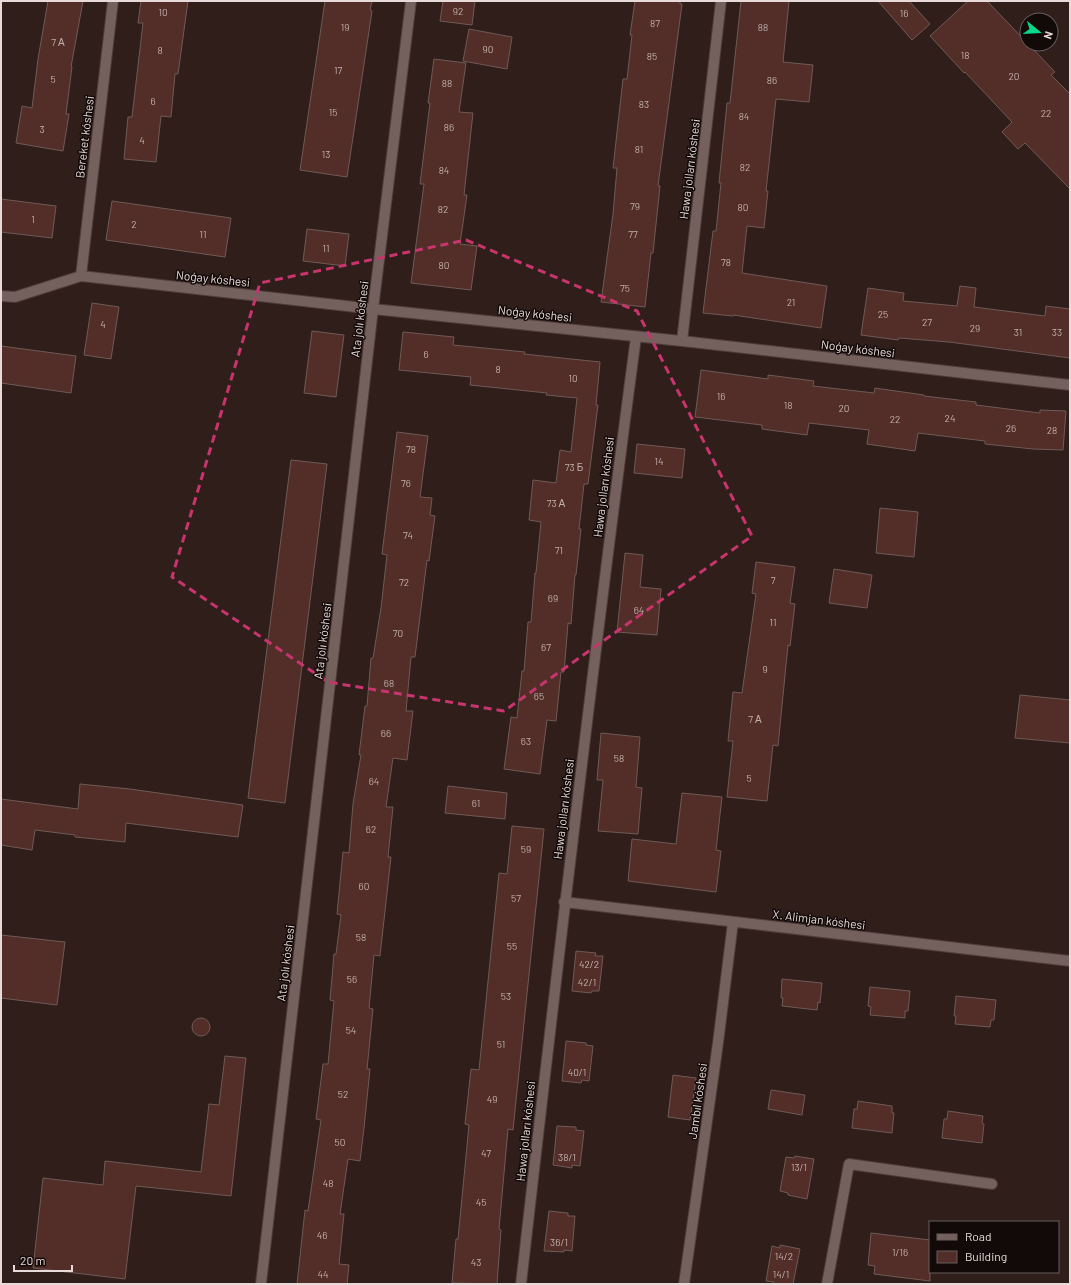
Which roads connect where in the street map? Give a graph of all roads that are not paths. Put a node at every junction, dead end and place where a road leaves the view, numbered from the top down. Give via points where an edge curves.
1 (113, 1) edge
2 (411, 1) edge
3 (721, 1) edge
4 (81, 276) junction
5 (1, 296) edge
6 (373, 309) junction
7 (636, 337) junction
8 (682, 341) junction
9 (1070, 385) edge
10 (564, 902) junction
11 (732, 922) junction
12 (1070, 961) edge
13 (992, 1184) dead end
14 (261, 1284) edge
15 (521, 1284) edge
16 (684, 1284) edge
17 (827, 1284) edge

1 - 4 street, Bereket kóshesi
2 - 6 street, Ata jolı kóshesi
3 - 8 street, Hawa jolları kóshesi
4 - 5 street, Noǵay kóshesi via 15,297
4 - 6 street, Noǵay kóshesi
6 - 7 street, Noǵay kóshesi
6 - 14 street, Ata jolı kóshesi
7 - 8 street, Noǵay kóshesi
7 - 10 street, Hawa jolları kóshesi
8 - 9 street, Noǵay kóshesi
10 - 11 street, X. Alimjan kóshesi
10 - 15 street, Hawa jolları kóshesi
11 - 12 street, X. Alimjan kóshesi
11 - 16 street, Jambıl kóshesi via 718,1043
13 - 17 street via 849,1164

